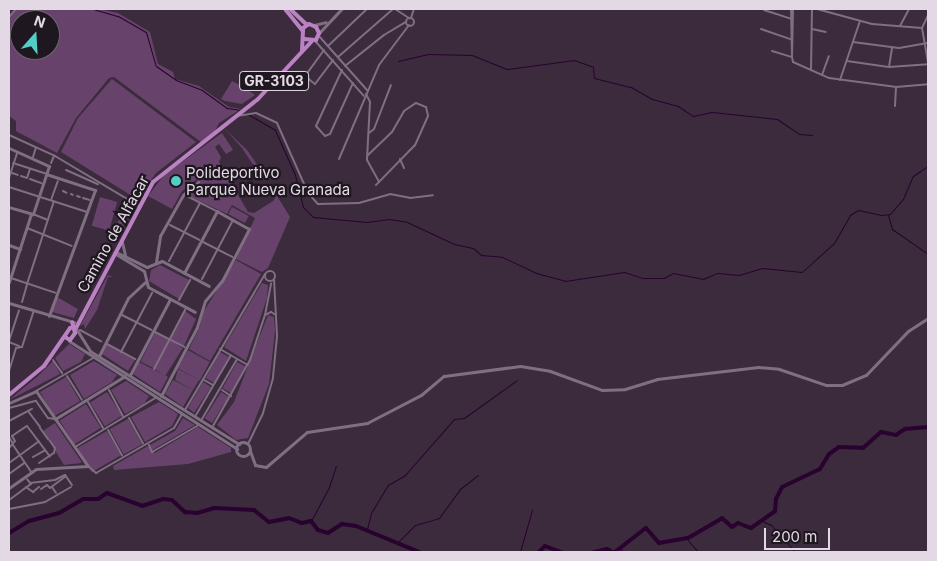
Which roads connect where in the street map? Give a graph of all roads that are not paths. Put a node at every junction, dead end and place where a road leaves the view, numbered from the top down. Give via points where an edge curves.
1 (16, 9) edge
2 (285, 9) edge
3 (290, 9) edge
4 (341, 9) edge
5 (367, 9) edge
6 (394, 9) edge
7 (414, 9) edge
8 (792, 9) edge
9 (812, 9) edge
10 (817, 9) edge
11 (831, 9) edge
12 (908, 9) edge
13 (764, 10) dead end
14 (831, 13) junction
15 (928, 15) edge
16 (9, 17) edge
17 (410, 18) junction
18 (792, 19) junction
19 (860, 21) junction
20 (327, 22) junction
21 (406, 22) junction
22 (307, 25) junction
23 (314, 25) junction
24 (409, 25) junction
25 (900, 26) junction
26 (922, 28) junction
27 (761, 29) dead end
28 (812, 29) junction
29 (302, 30) junction
30 (826, 32) dead end
31 (319, 34) junction
32 (304, 39) junction
33 (792, 39) junction
34 (313, 41) junction
35 (323, 41) junction
36 (853, 42) junction
37 (928, 43) edge
38 (319, 44) junction
39 (925, 44) junction
40 (328, 46) junction
41 (892, 47) junction
42 (324, 50) junction
43 (772, 51) dead end
44 (301, 52) junction
45 (829, 56) dead end
46 (338, 57) junction
47 (792, 57) junction
48 (333, 60) junction
49 (847, 61) junction
50 (928, 62) edge
51 (346, 66) junction
52 (889, 66) junction
53 (341, 70) junction
54 (811, 70) junction
55 (822, 76) junction
56 (840, 80) junction
57 (353, 83) junction
58 (928, 84) edge
59 (391, 85) dead end
60 (896, 87) junction
61 (365, 93) junction
62 (894, 106) dead end
63 (237, 116) junction
64 (9, 122) edge
65 (368, 133) junction
66 (9, 135) edge
67 (36, 147) dead end
68 (9, 148) edge
69 (17, 153) junction
70 (54, 156) dead end
71 (367, 156) junction
72 (33, 157) dead end
73 (339, 159) dead end
74 (400, 159) junction
75 (14, 163) junction
76 (50, 165) junction
77 (404, 168) dead end
78 (30, 169) junction
79 (66, 170) dead end
80 (46, 174) junction
81 (10, 175) edge
82 (29, 179) junction
83 (58, 181) dead end
84 (198, 182) dead end
85 (379, 182) junction
86 (41, 183) dead end
87 (98, 184) dead end
88 (376, 185) dead end
89 (9, 186) edge
90 (59, 192) dead end
91 (185, 195) dead end
92 (433, 195) dead end
93 (39, 196) junction
94 (90, 200) dead end
95 (53, 201) junction
96 (200, 203) junction
97 (9, 206) edge
98 (139, 206) junction
99 (217, 211) junction
100 (87, 212) junction
101 (32, 214) junction
102 (48, 220) junction
103 (233, 220) junction
104 (170, 225) dead end
105 (27, 228) junction
106 (185, 232) junction
107 (124, 233) junction
108 (44, 234) junction
109 (199, 240) dead end
110 (203, 242) dead end
111 (9, 245) edge
112 (72, 246) junction
113 (20, 248) junction
114 (217, 250) junction
115 (114, 252) junction
116 (125, 256) junction
117 (158, 256) junction
118 (232, 257) dead end
119 (122, 260) junction
120 (169, 261) dead end
121 (109, 262) junction
122 (156, 262) junction
123 (162, 262) junction
124 (144, 268) junction
125 (184, 273) junction
126 (265, 274) junction
127 (202, 279) dead end
128 (274, 279) junction
129 (10, 280) edge
130 (190, 280) dead end
131 (145, 282) junction
132 (269, 282) junction
133 (258, 283) junction
134 (27, 284) junction
135 (216, 285) junction
136 (209, 286) junction
137 (148, 287) junction
138 (141, 288) junction
139 (274, 291) junction
140 (210, 292) junction
141 (56, 293) junction
142 (152, 293) dead end
143 (170, 299) junction
144 (179, 300) dead end
145 (22, 302) dead end
146 (9, 303) edge
147 (185, 310) dead end
148 (201, 310) junction
149 (19, 311) dead end
150 (34, 311) junction
151 (195, 312) junction
152 (122, 314) dead end
153 (265, 315) junction
154 (276, 315) junction
155 (49, 316) junction
156 (198, 318) junction
157 (928, 318) edge
158 (136, 322) junction
159 (75, 326) junction
160 (151, 330) dead end
161 (155, 332) dead end
162 (67, 339) junction
163 (170, 340) junction
164 (102, 341) dead end
165 (9, 342) edge
166 (106, 344) dead end
167 (19, 346) junction
168 (184, 347) dead end
169 (220, 349) junction
170 (121, 352) junction
171 (97, 355) junction
172 (231, 355) junction
173 (135, 359) dead end
174 (237, 359) junction
175 (53, 360) dead end
176 (248, 365) junction
177 (154, 369) dead end
178 (9, 371) edge
179 (62, 373) dead end
180 (67, 376) dead end
181 (127, 376) junction
182 (204, 380) dead end
183 (213, 385) dead end
184 (109, 390) dead end
185 (222, 390) dead end
186 (36, 391) junction
187 (9, 395) edge
188 (231, 396) dead end
189 (159, 397) junction
190 (82, 400) dead end
191 (88, 402) dead end
192 (9, 403) edge
193 (9, 408) edge
194 (32, 409) dead end
195 (28, 411) junction
196 (183, 412) junction
197 (123, 416) dead end
198 (194, 417) junction
199 (129, 418) dead end
200 (55, 419) junction
201 (200, 421) junction
202 (9, 423) edge
203 (197, 426) dead end
204 (102, 428) dead end
205 (211, 428) junction
206 (108, 430) dead end
207 (9, 437) edge
208 (38, 441) junction
209 (12, 443) junction
210 (143, 443) dead end
211 (239, 444) junction
212 (248, 444) junction
213 (148, 445) dead end
214 (74, 447) junction
215 (9, 448) edge
216 (237, 449) junction
217 (44, 451) dead end
218 (250, 451) junction
219 (20, 455) junction
220 (122, 455) dead end
221 (245, 455) junction
222 (50, 456) junction
223 (84, 461) junction
224 (253, 461) junction
225 (9, 463) edge
226 (39, 463) dead end
227 (88, 466) junction
228 (80, 467) junction
229 (32, 472) junction
230 (9, 474) edge
231 (66, 476) junction
232 (27, 478) dead end
233 (30, 482) junction
234 (52, 486) junction
235 (26, 487) junction
236 (9, 488) edge
237 (56, 493) dead end
238 (9, 500) edge
239 (9, 509) edge

1 - 16 street
2 - 29 main road
3 - 22 main road
4 - 20 street, GR-3103
5 - 40 street
6 - 17 street
6 - 46 street
7 - 17 street
8 - 18 street
9 - 28 street
10 - 14 street
11 - 14 street
12 - 25 street
13 - 18 street
14 - 19 street
15 - 26 street
17 - 21 street
17 - 24 street via 414,22
18 - 33 street
19 - 25 street
19 - 36 street
20 - 23 street, GR-3103
20 - 31 street, GR-3103
21 - 24 street
21 - 51 street via 384,34
22 - 23 main road, GR-3103
22 - 29 main road
23 - 31 main road
24 - 61 street via 379,64
25 - 26 street
26 - 39 street
27 - 33 street
28 - 30 street
28 - 54 street
29 - 32 main road, GR-3103
31 - 34 main road, GR-3103
31 - 35 street
32 - 34 main road
32 - 44 main road, GR-3103
33 - 47 street
34 - 38 street
34 - 44 main road, GR-3103
35 - 38 street
35 - 40 street
36 - 41 street
36 - 49 street
37 - 39 street
38 - 42 street
39 - 41 street
39 - 50 street
40 - 46 street
41 - 52 street
42 - 48 street
42 - 48 street via 304,75 314,84
43 - 47 street
44 - 63 main road, Camino de Alfacar / GR-3103
45 - 55 street
46 - 51 street
47 - 54 street via 793,62
48 - 53 street
49 - 52 street
49 - 56 street
50 - 52 street
51 - 53 street
51 - 61 street
53 - 57 street
53 - 57 street via 316,126 327,136
54 - 55 street
55 - 56 street
56 - 60 street
57 - 61 street
58 - 60 street
59 - 65 street via 374,128
60 - 62 street
61 - 65 street via 370,102
61 - 73 street
63 - 92 street via 252,114 271,118 279,126 308,193 318,204 359,204 390,194 410,198
63 - 98 main road, Camino de Alfacar via 161,174
64 - 66 street
65 - 71 street
66 - 98 street via 55,156
67 - 72 street
68 - 69 street
69 - 75 street
69 - 76 street
70 - 76 street
71 - 74 street via 392,132 404,111 421,104 427,109 428,116 415,145
71 - 85 street via 369,169
74 - 77 street
74 - 85 street
75 - 78 street
75 - 81 street
76 - 80 street
78 - 80 street
78 - 82 street
79 - 87 street
80 - 93 street
80 - 100 street via 95,190
81 - 82 street
82 - 86 street
83 - 95 street
84 - 117 street via 180,199 158,241
85 - 88 street
89 - 93 street
90 - 94 street
91 - 96 street
93 - 95 street
93 - 101 street
95 - 100 street
95 - 102 street
96 - 99 street
96 - 106 street
97 - 101 street
98 - 107 main road, Camino de Alfacar
99 - 103 street
99 - 125 street
100 - 112 street via 76,248
101 - 102 street
101 - 105 street
102 - 108 street
103 - 114 street
103 - 135 street via 248,228
104 - 106 street
105 - 108 street
105 - 113 street
106 - 109 street
106 - 120 street
107 - 115 main road, Camino de Alfacar
107 - 116 street via 121,247
108 - 112 street
108 - 134 street
110 - 114 street
111 - 113 street
112 - 141 street
113 - 129 street
114 - 118 street
114 - 127 street
115 - 116 street
115 - 119 street
115 - 121 main road, Camino de Alfacar
116 - 124 street
117 - 122 street
117 - 123 street
119 - 121 street
119 - 124 street
121 - 159 main road, Camino de Alfacar
122 - 123 street
122 - 124 street
123 - 125 street
124 - 131 street
125 - 136 street
126 - 128 street via 272,271
126 - 132 street
126 - 133 street
128 - 132 street
128 - 139 street
129 - 134 street
130 - 144 street
131 - 137 street
131 - 138 street
132 - 133 street
132 - 139 street
132 - 153 street
133 - 169 street
134 - 141 street
134 - 145 street
135 - 136 street
135 - 140 street
136 - 140 street
137 - 138 street
137 - 143 street
138 - 171 street via 128,298
139 - 154 street
140 - 148 street
141 - 155 street
142 - 158 street
143 - 151 street
143 - 181 street
146 - 150 street
147 - 163 street
148 - 151 street
148 - 156 street
149 - 165 street
150 - 155 street
150 - 167 street via 22,347
151 - 156 street
152 - 158 street
153 - 154 street via 271,312
153 - 176 street
154 - 212 street via 273,377 263,413
155 - 159 street
156 - 189 street via 197,327
157 - 224 street via 908,331 866,375 847,384 826,385 779,369 758,367 657,379 630,389 606,390 529,366 480,374 452,374 438,380 419,396 367,423 312,430 266,467 258,467
158 - 160 street
158 - 170 street
159 - 162 main road
159 - 162 main road
159 - 164 street
159 - 171 street via 84,345
161 - 163 street
162 - 171 street
162 - 187 main road via 38,372
163 - 168 street
163 - 177 street
165 - 167 street
166 - 170 street
167 - 178 street
169 - 172 street
169 - 196 street
170 - 173 street
171 - 181 street
171 - 186 street
172 - 174 street
172 - 198 street
174 - 176 street
174 - 201 street
175 - 179 street
176 - 205 street
180 - 190 street
181 - 189 street
181 - 200 street
182 - 183 street
184 - 197 street
185 - 188 street
186 - 192 street
186 - 200 street
189 - 196 street
189 - 214 street
191 - 204 street
193 - 200 street via 36,401 48,418
194 - 195 street
195 - 202 street
195 - 222 street via 55,448
196 - 198 street
196 - 216 street
196 - 227 street via 174,428 94,473
198 - 201 street
199 - 210 street
200 - 214 street
201 - 205 street
203 - 213 street via 152,452
205 - 211 street
206 - 220 street
207 - 209 street
208 - 209 street via 27,426 12,436 16,441
208 - 219 street
208 - 222 street
209 - 215 street
209 - 219 street
211 - 212 street
211 - 216 street
212 - 218 street
214 - 223 street
216 - 221 street via 239,454
217 - 230 street
218 - 221 street
218 - 224 street
219 - 225 street
219 - 229 street
221 - 224 street
222 - 226 street
223 - 227 street
223 - 228 street
227 - 228 street
228 - 229 street
229 - 236 street
231 - 233 street
231 - 234 street
231 - 239 street via 72,486 45,502
232 - 233 street
233 - 235 street
234 - 235 street via 33,492
234 - 237 street
235 - 238 street

